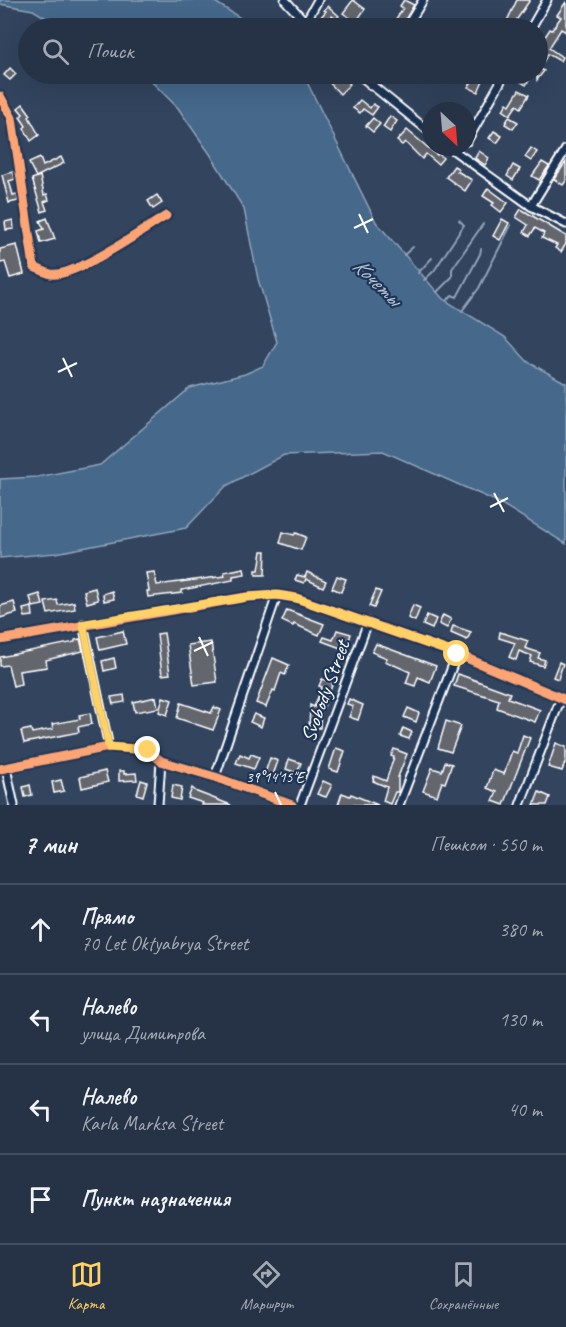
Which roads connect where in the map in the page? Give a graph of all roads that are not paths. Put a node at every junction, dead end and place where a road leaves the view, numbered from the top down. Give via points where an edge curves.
1 (285, 0) edge
2 (318, 0) edge
3 (423, 0) edge
4 (547, 0) edge
5 (301, 18) edge
6 (311, 18) edge
7 (412, 18) edge
8 (537, 18) edge
9 (499, 84) edge
10 (371, 86) edge
11 (0, 96) edge
12 (476, 125) edge
13 (422, 126) edge
14 (566, 149) edge
15 (460, 156) edge
16 (531, 206) junction
17 (166, 216) dead end
18 (566, 224) edge
19 (277, 595) junction
20 (368, 622) junction
21 (83, 624) junction
22 (0, 640) edge
23 (457, 654) junction
24 (564, 699) edge
25 (109, 747) junction
26 (161, 761) junction
27 (3, 769) edge
28 (215, 777) junction
29 (14, 805) edge
30 (159, 805) edge
31 (292, 805) edge
32 (300, 805) edge
33 (399, 805) edge
34 (520, 805) edge

1 - 5 street
2 - 6 street
3 - 7 street
4 - 8 street
9 - 12 street
10 - 13 street
11 - 17 street via 12,118 34,267 51,274 66,273
14 - 16 street
15 - 16 street
16 - 18 street
19 - 20 street
19 - 21 street
19 - 28 street
20 - 23 street
20 - 32 street, Svobody Street
21 - 22 street
21 - 25 street
23 - 24 street
23 - 33 street
24 - 34 street
25 - 26 street via 148,750
25 - 27 street
26 - 28 street
26 - 30 street
27 - 29 street
28 - 31 street

